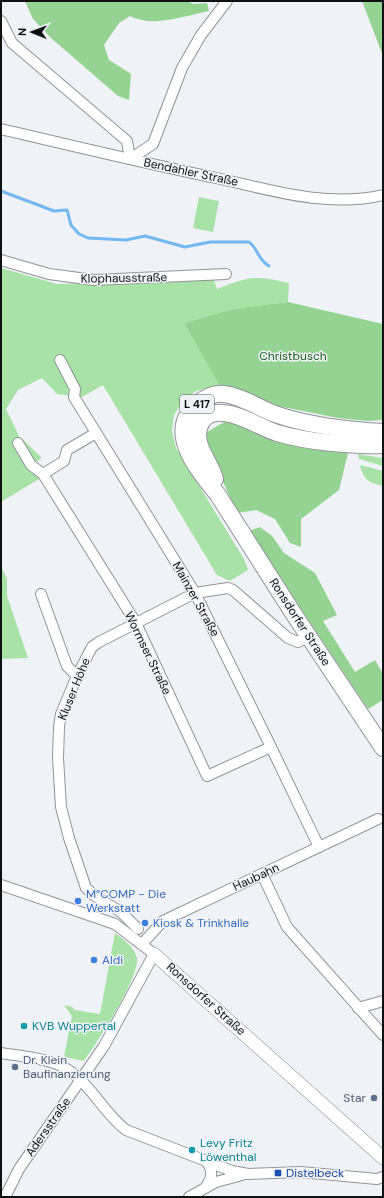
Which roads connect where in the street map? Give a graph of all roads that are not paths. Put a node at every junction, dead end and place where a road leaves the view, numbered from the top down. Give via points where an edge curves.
1 (227, 1) edge
2 (1, 21) edge
3 (1, 129) edge
4 (130, 159) junction
5 (383, 195) edge
6 (1, 260) edge
7 (226, 274) dead end
8 (60, 360) dead end
9 (383, 432) edge
10 (96, 433) junction
11 (18, 443) dead end
12 (383, 446) edge
13 (43, 474) junction
14 (218, 495) junction
15 (195, 592) junction
16 (41, 594) dead end
17 (136, 624) junction
18 (308, 636) junction
19 (77, 676) junction
20 (271, 747) junction
21 (383, 748) edge
22 (378, 819) dead end
23 (319, 847) junction
24 (262, 874) junction
25 (1, 885) edge
26 (138, 930) dead end
27 (142, 944) junction
28 (154, 954) junction
29 (383, 1001) edge
30 (358, 1008) junction
31 (383, 1035) edge
32 (1, 1053) edge
33 (82, 1080) junction
34 (383, 1158) edge
35 (206, 1161) junction
36 (248, 1174) junction
37 (383, 1177) edge
38 (206, 1187) junction
39 (5, 1197) edge
40 (189, 1197) edge

1 - 4 street via 201,35 182,68 153,144
2 - 4 street via 12,43 127,141
3 - 4 street, Bendahler Straße
4 - 5 street, Bendahler Straße via 328,200 351,200
6 - 7 street, Klophausstraße via 49,274 94,280
8 - 10 street, Mainzer Straße via 76,389 74,397
9 - 14 main road, Ronsdorfer Straße / L 417 via 352,430 292,418 224,394 206,398 194,407 188,417 184,425 184,441 189,453
10 - 13 street via 67,450 64,461
10 - 15 street, Mainzer Straße
11 - 13 street, Wormser Straße via 31,465
12 - 14 main road, Ronsdorfer Straße / L 417 via 294,437 224,413 213,414 202,422 198,437 213,474
13 - 17 street, Wormser Straße
14 - 18 main road, Ronsdorfer Straße / L 417
15 - 17 street, Kluser Höhe
15 - 18 street, Kluser Höhe via 228,588 288,638 298,642
15 - 20 street, Mainzer Straße
16 - 19 street via 68,666
17 - 19 street, Kluser Höhe via 92,647
17 - 20 street, Wormser Straße via 207,776
18 - 21 main road, Ronsdorfer Straße / L 417
19 - 26 street, Kluser Höhe via 61,714 59,727 61,807 68,838 86,888 121,912
20 - 23 street, Mainzer Straße
22 - 23 street, Haubahn
23 - 24 street, Haubahn
24 - 27 street, Haubahn via 163,921
24 - 30 street via 287,927
25 - 27 street, Ronsdorfer Straße via 120,926
27 - 28 street, Ronsdorfer Straße
28 - 33 street, Adersstraße via 104,1046
28 - 34 street, Ronsdorfer Straße
29 - 30 street
30 - 31 street
32 - 33 street via 55,1064
33 - 35 street via 117,1123 126,1130
33 - 39 street, Adersstraße via 19,1169
35 - 36 street
35 - 38 street via 212,1168 212,1177
36 - 37 street via 301,1172
36 - 38 street via 227,1178
38 - 40 street

